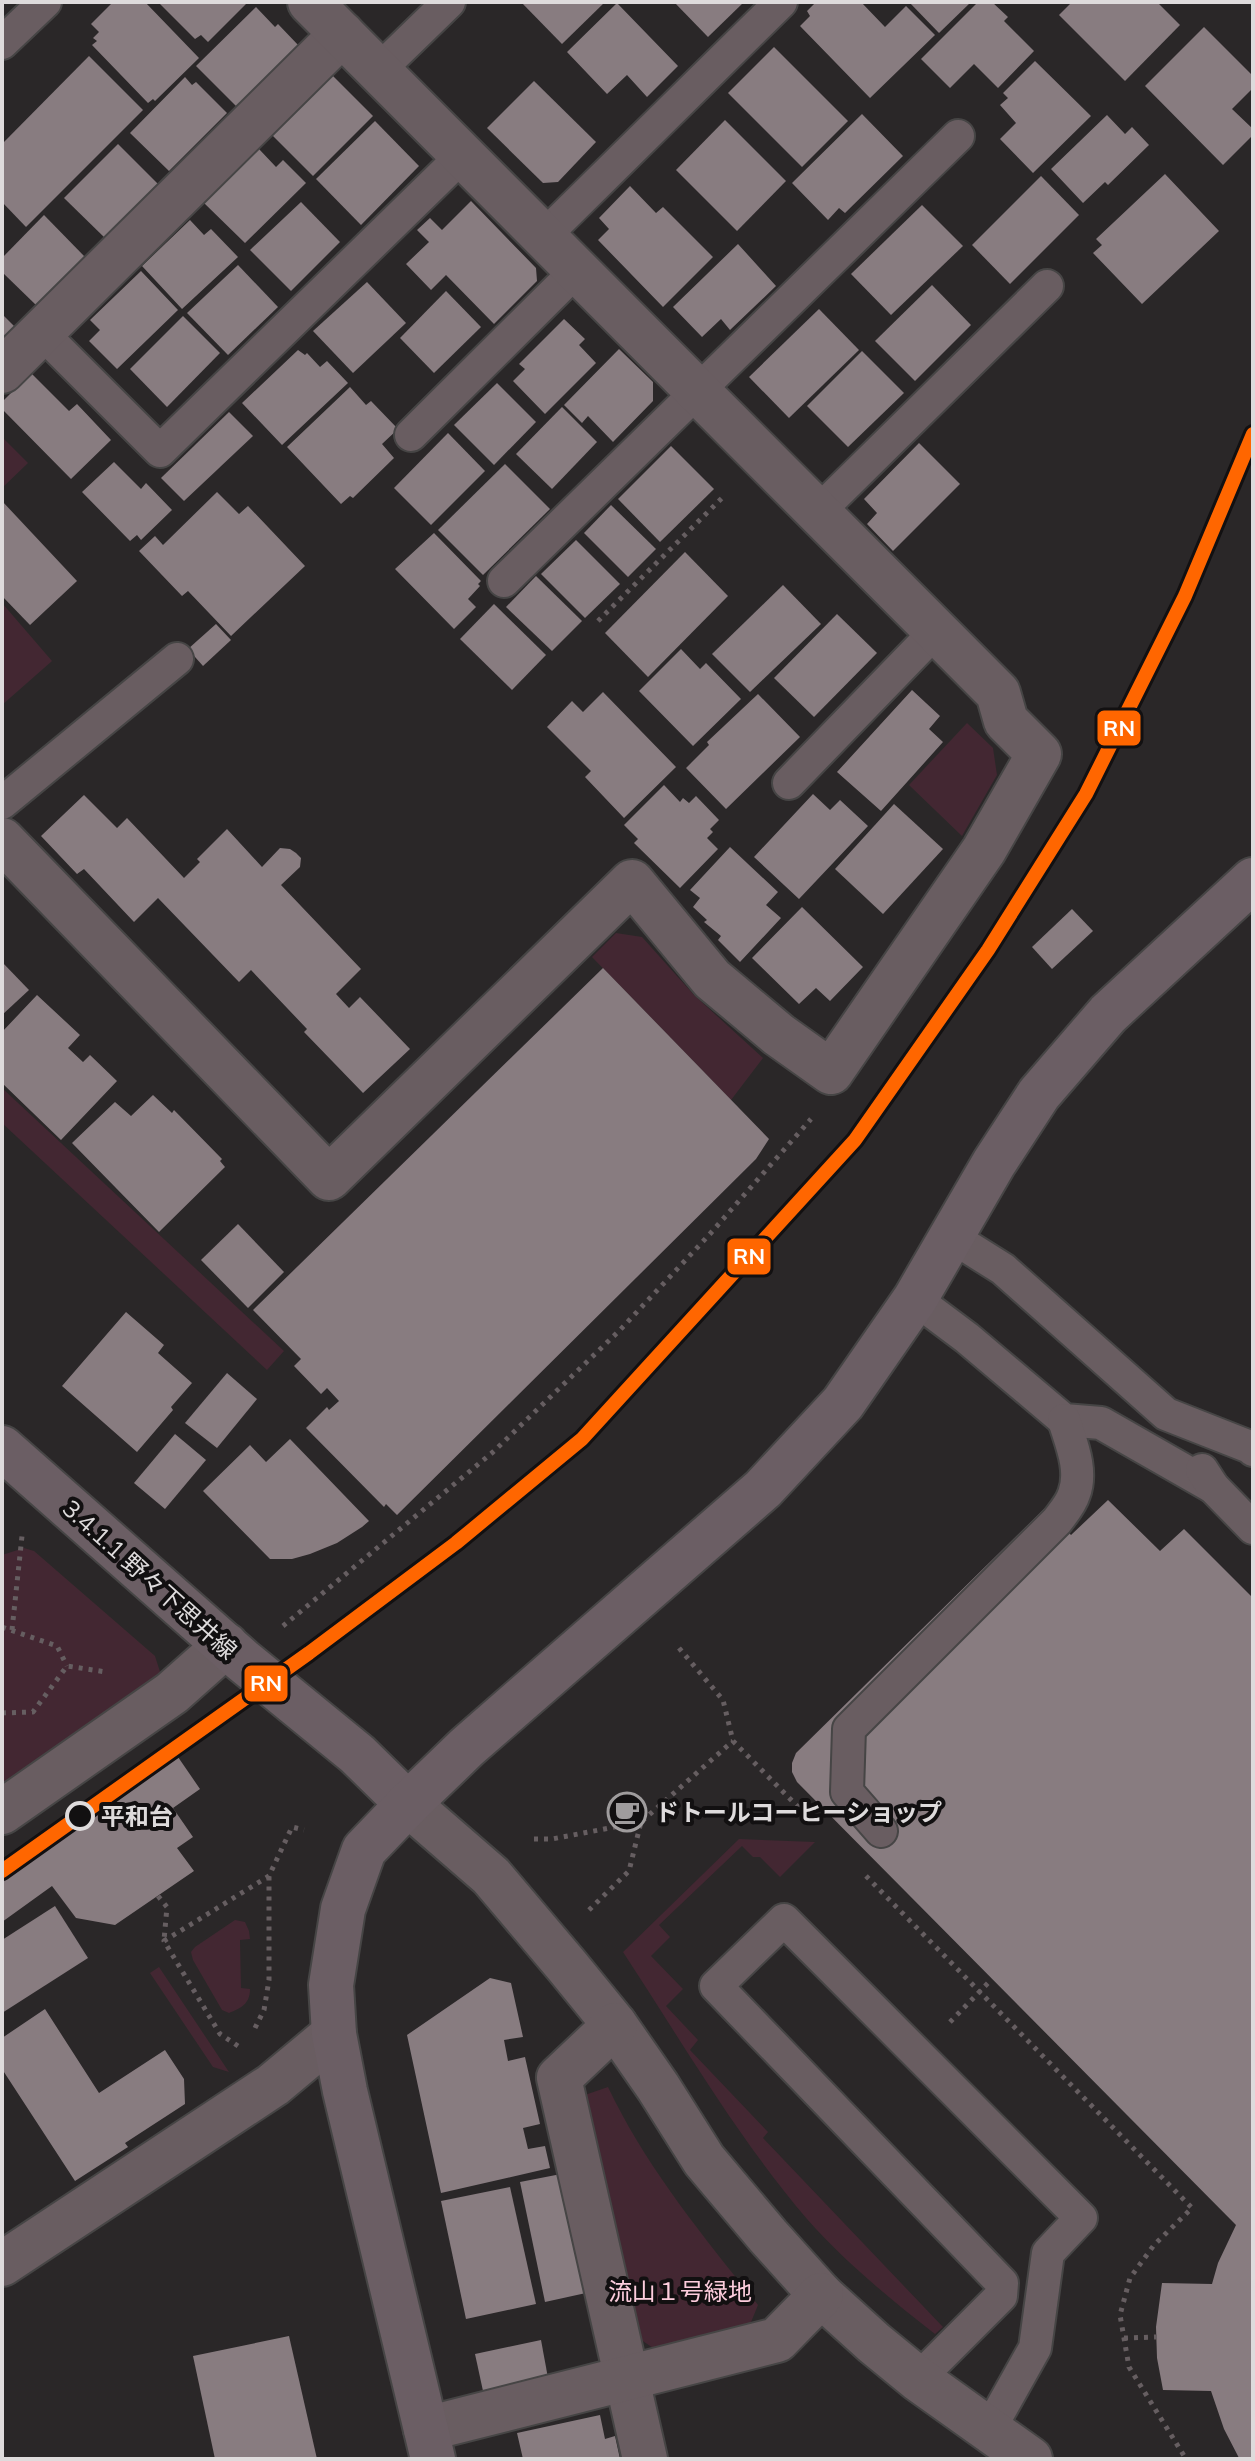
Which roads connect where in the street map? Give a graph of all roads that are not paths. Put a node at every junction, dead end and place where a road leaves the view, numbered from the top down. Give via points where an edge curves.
1 (45, 2) edge
2 (310, 2) edge
3 (449, 2) edge
4 (781, 2) edge
5 (342, 34) junction
6 (2, 43) edge
7 (378, 71) junction
8 (958, 136) dead end
9 (463, 155) junction
10 (543, 237) junction
11 (577, 270) junction
12 (1047, 286) dead end
13 (41, 332) junction
14 (2, 371) edge
15 (698, 392) junction
16 (411, 435) dead end
17 (818, 512) junction
18 (504, 581) dead end
19 (936, 631) junction
20 (177, 659) dead end
21 (789, 783) dead end
22 (2, 803) edge
23 (2, 840) edge
24 (1253, 880) edge
25 (952, 1237) junction
26 (915, 1299) junction
27 (1166, 1414) junction
28 (1064, 1420) junction
29 (1251, 1449) edge
30 (8, 1465) edge
31 (1213, 1487) junction
32 (1253, 1528) edge
33 (234, 1652) junction
34 (408, 1804) junction
35 (2, 1812) edge
36 (881, 1831) dead end
37 (615, 2025) junction
38 (334, 2034) junction
39 (2, 2264) edge
40 (821, 2295) junction
41 (626, 2379) junction
42 (918, 2379) junction
43 (989, 2430) junction
44 (429, 2444) edge
45 (645, 2459) edge
46 (1030, 2459) edge

1 - 6 lane
2 - 5 street
3 - 7 lane
4 - 10 lane
5 - 7 street
5 - 13 street
7 - 9 street
8 - 15 lane
9 - 10 street
9 - 13 lane via 160,451
10 - 11 street
11 - 15 street
11 - 16 lane
12 - 17 lane
13 - 14 street
15 - 17 street
15 - 18 lane
17 - 19 street
19 - 21 lane
19 - 23 street via 998,693 1006,721 1039,754 984,850 831,1072 712,979 632,882 329,1178
20 - 22 lane
24 - 25 street via 1108,1014 1039,1094
25 - 26 street
25 - 27 lane via 1003,1269
26 - 28 lane
26 - 34 street via 843,1403 763,1489
27 - 29 lane
27 - 31 lane
28 - 31 lane via 1101,1423
28 - 36 lane via 1077,1480 1074,1496 1057,1521 849,1729 847,1792
30 - 33 street, 3.4.1.1 野々下思井線
31 - 32 lane
33 - 34 street, 3.4.1.1 野々下思井線 via 357,1754
33 - 35 street
34 - 37 street via 491,1876
34 - 38 street via 364,1850 343,1909 331,1985
37 - 40 street via 704,2160
37 - 41 street via 559,2078
38 - 39 street via 273,2085
38 - 44 street
40 - 41 street via 777,2340
40 - 42 street
41 - 44 street
41 - 45 street
42 - 43 street
42 - 43 lane via 1001,2296 1002,2283 716,1986 784,1920 1081,2218 1048,2253 1035,2348
43 - 46 street

